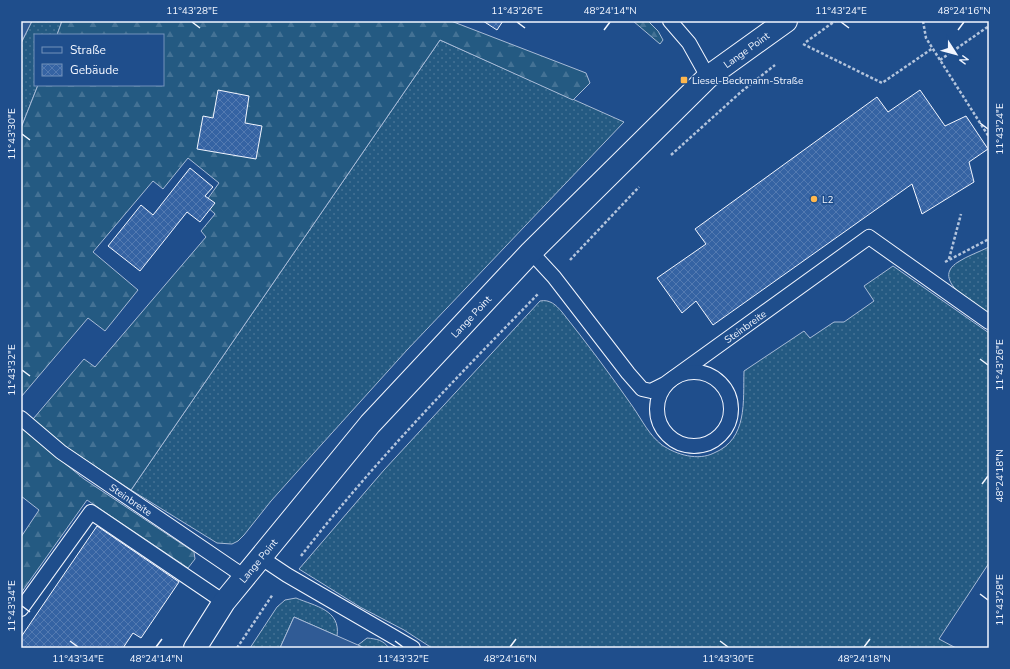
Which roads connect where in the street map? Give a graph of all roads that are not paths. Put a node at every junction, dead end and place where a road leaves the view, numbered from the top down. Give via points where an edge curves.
1 (670, 21) edge
2 (786, 21) edge
3 (708, 78) junction
4 (531, 252) junction
5 (989, 322) edge
6 (674, 378) junction
7 (21, 418) edge
8 (260, 558) junction
9 (245, 577) junction
10 (224, 602) junction
11 (21, 609) edge
12 (195, 648) edge
13 (413, 648) edge

1 - 3 lane via 689,43
2 - 3 street, Lange Point
3 - 4 street, Lange Point
4 - 6 lane, Steinbreite via 554,277 642,389 650,391
4 - 8 street, Lange Point via 370,424
5 - 6 lane, Steinbreite via 869,237
6 - 6 lane via 686,373 699,372 711,376 722,384 731,402 731,415 727,427 716,440 704,446 691,447 678,443 664,432 658,420 657,407 660,394
7 - 9 lane, Steinbreite via 61,452
8 - 9 street, Lange Point
8 - 13 lane
9 - 10 street, Lange Point
10 - 11 lane via 92,512
10 - 12 street, Lange Point

